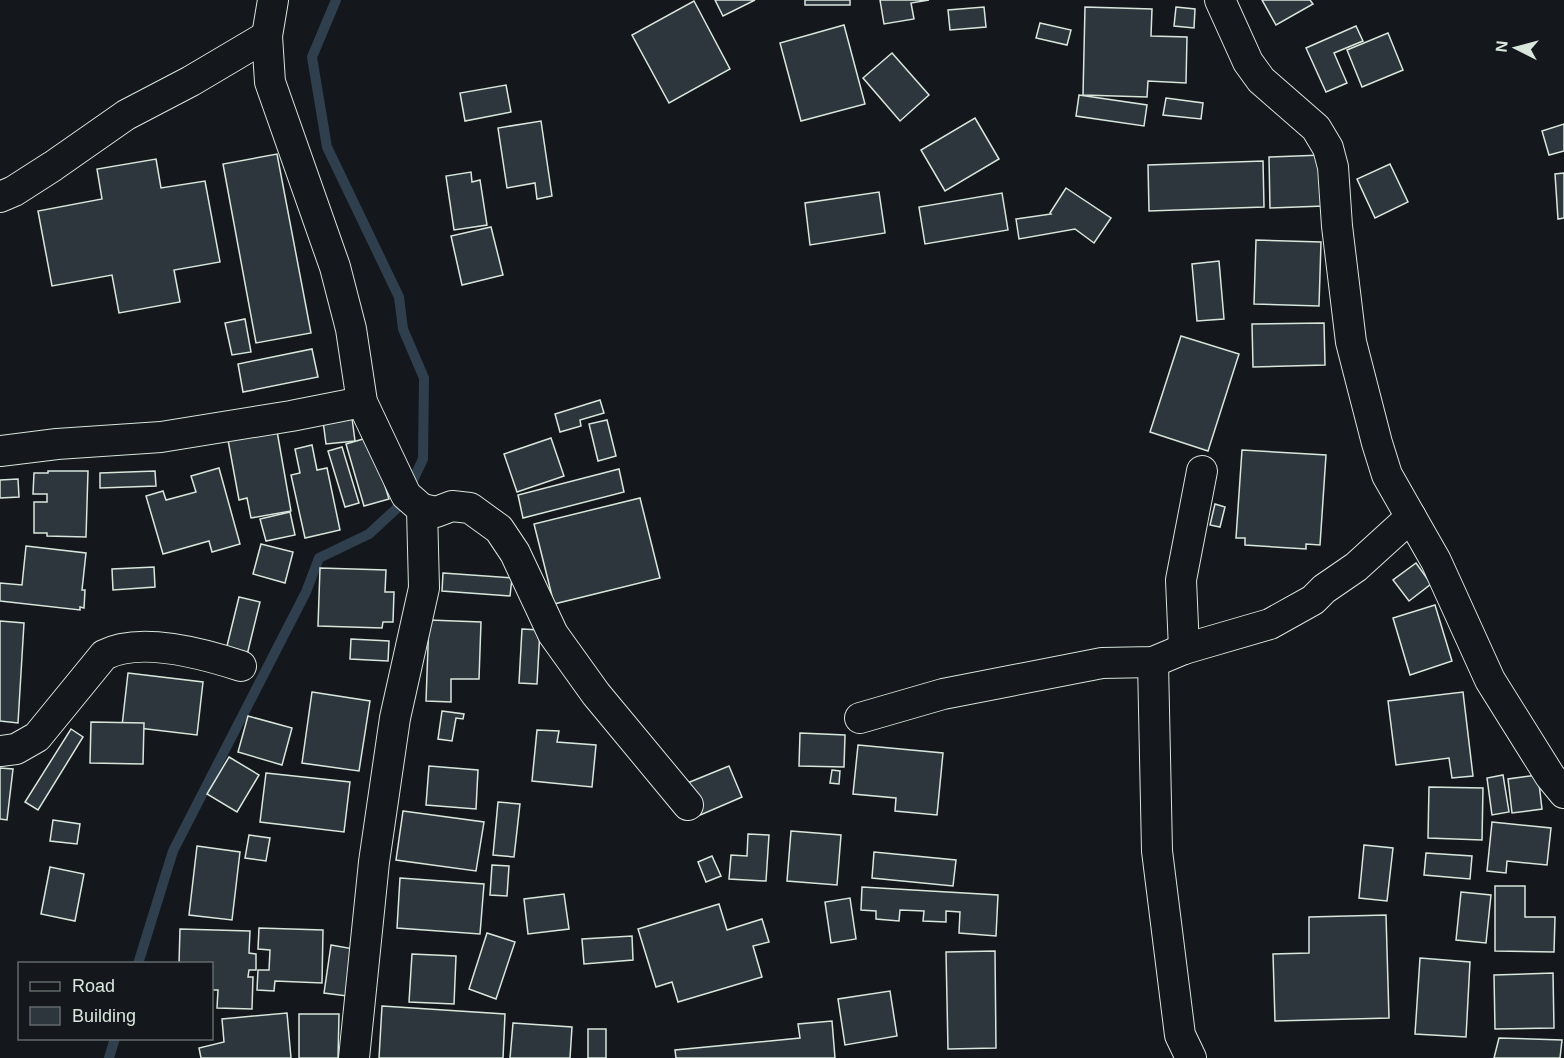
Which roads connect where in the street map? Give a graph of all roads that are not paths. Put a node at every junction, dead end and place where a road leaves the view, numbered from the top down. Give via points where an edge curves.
1 (273, 0) edge
2 (1220, 0) edge
3 (267, 36) junction
4 (0, 197) edge
5 (362, 402) junction
6 (0, 451) edge
7 (1202, 471) dead end
8 (422, 509) junction
9 (1411, 517) junction
10 (1184, 649) junction
11 (1154, 662) junction
12 (242, 666) dead end
13 (860, 718) dead end
14 (0, 751) edge
15 (1564, 793) edge
16 (688, 805) dead end
17 (354, 1058) edge
18 (1191, 1058) edge

1 - 3 street
2 - 9 street via 1248,62 1262,80 1316,128 1328,148 1351,342 1387,474
3 - 4 street via 126,115
3 - 5 street via 270,82 335,267 351,329
5 - 6 street via 161,437
5 - 8 street via 406,495
7 - 10 street via 1181,580
8 - 16 street via 436,512 452,506 470,508 500,529 553,634 596,694
8 - 17 street via 424,588 395,718 374,862
9 - 10 street via 1313,600 1270,624
9 - 15 street via 1436,561 1490,680
10 - 11 street
11 - 13 street via 1102,663 943,694
11 - 18 street via 1157,851 1180,1035
12 - 14 street via 203,654 143,646 114,650 104,655 37,737 16,749

